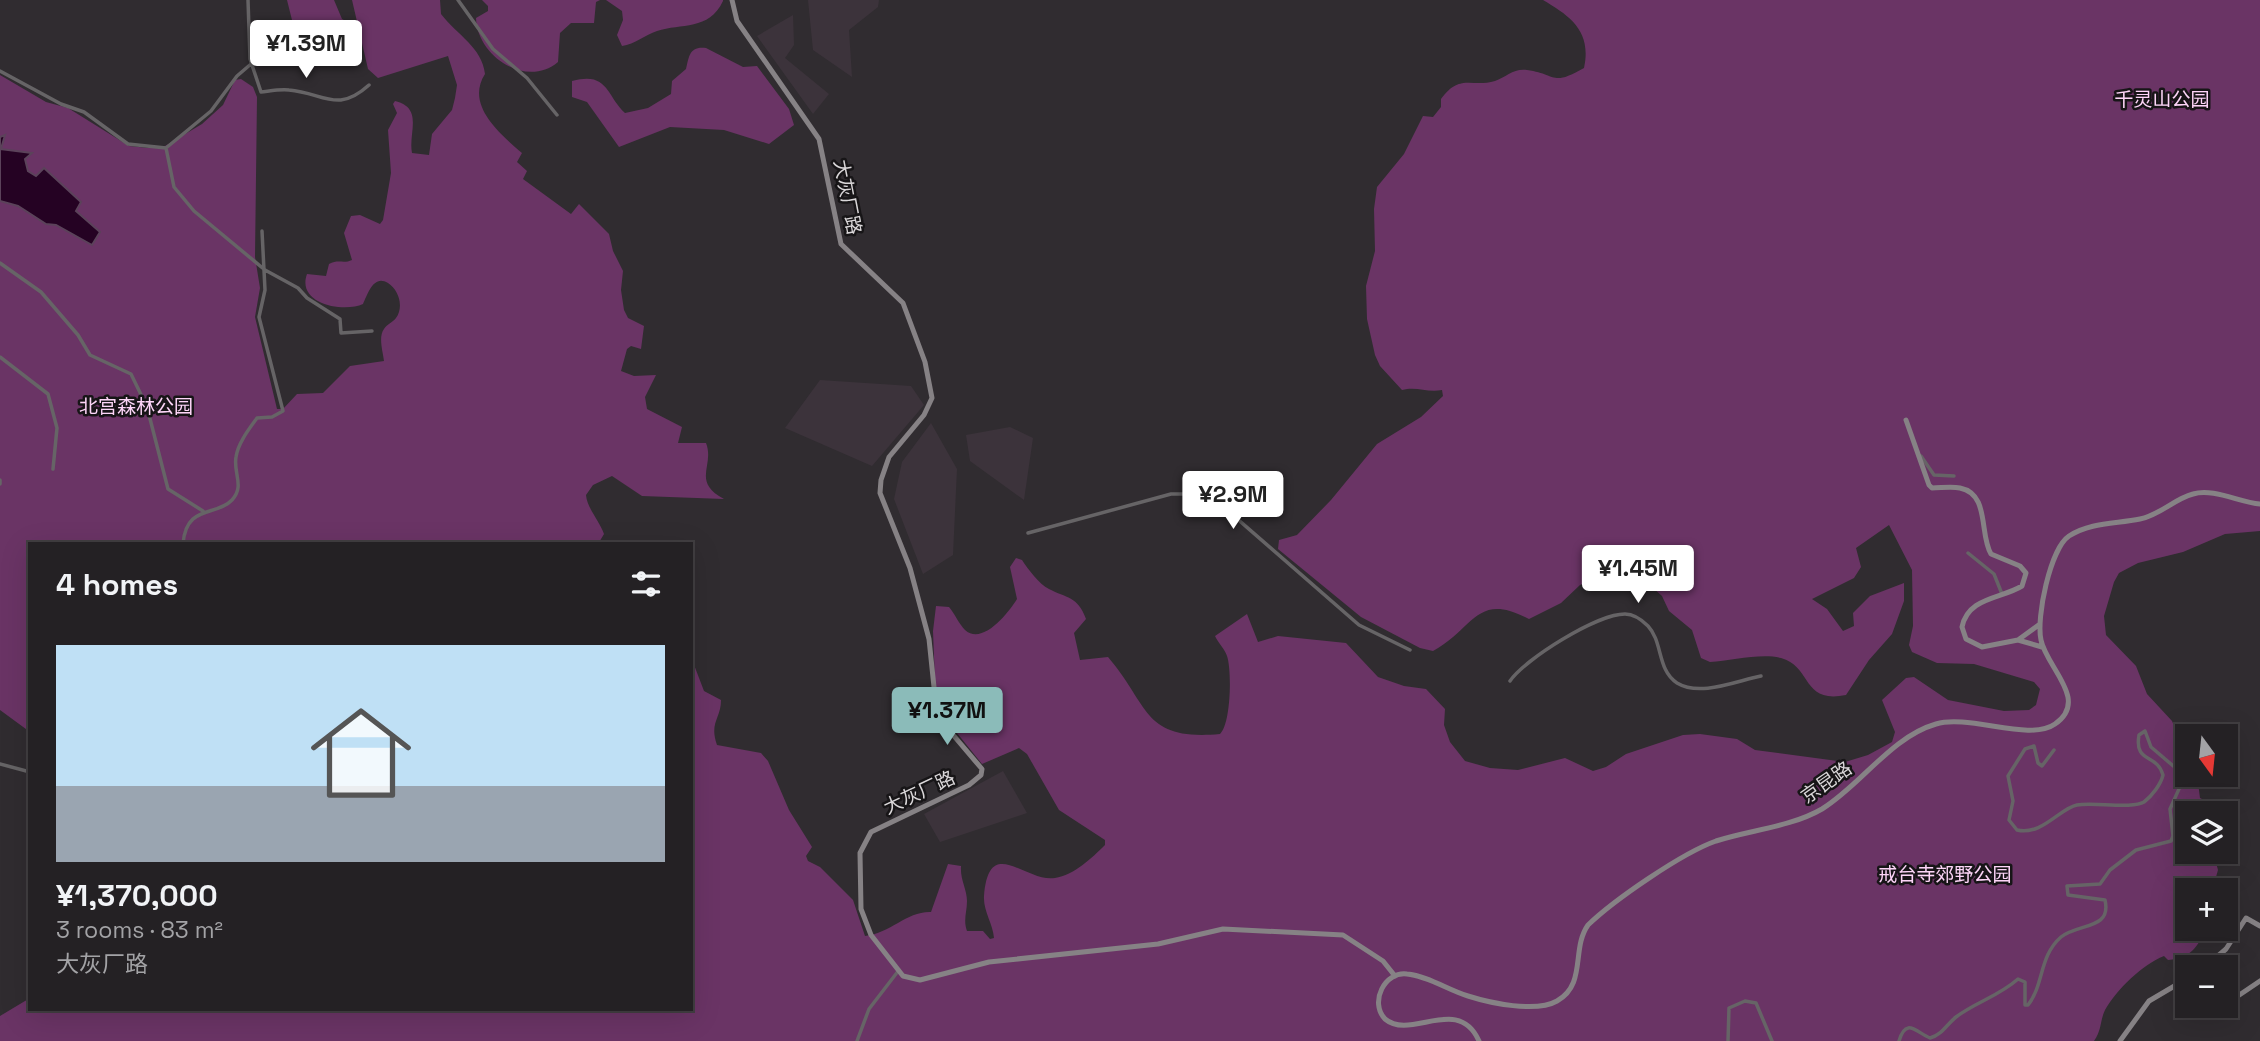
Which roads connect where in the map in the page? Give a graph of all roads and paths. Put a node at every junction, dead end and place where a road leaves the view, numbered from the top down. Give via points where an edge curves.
1 (248, 0) edge
2 (458, 0) edge
3 (732, 0) edge
4 (251, 64) junction
5 (0, 71) edge
6 (369, 85) dead end
7 (557, 115) dead end
8 (166, 148) junction
9 (262, 231) dead end
10 (0, 263) edge
11 (265, 270) junction
12 (372, 331) dead end
13 (0, 356) edge
14 (1906, 420) dead end
15 (1919, 453) junction
16 (53, 469) dead end
17 (1954, 476) dead end
18 (2260, 504) edge
19 (203, 511) junction
20 (1028, 533) dead end
21 (184, 542) edge
22 (1968, 553) dead end
23 (2002, 594) junction
24 (2040, 624) junction
25 (2018, 640) junction
26 (2042, 647) junction
27 (1410, 650) dead end
28 (1761, 676) dead end
29 (1510, 681) dead end
30 (2054, 750) dead end
31 (0, 764) edge
32 (28, 771) edge
33 (2260, 926) edge
34 (2219, 955) edge
35 (899, 970) junction
36 (1395, 976) junction
37 (2260, 981) edge
38 (2175, 986) edge
39 (2238, 996) edge
40 (857, 1041) edge
41 (1479, 1041) edge
42 (1728, 1041) edge
43 (1772, 1041) edge
44 (1899, 1041) edge
45 (2120, 1041) edge

1 - 4 street
2 - 7 street via 493,49 527,78
3 - 35 street, 大灰厂路 via 737,22 819,139 841,244 903,303 932,390 924,415 889,457 880,492 910,568 929,639 937,716 982,769 969,785 871,832 860,853 861,909 871,935
4 - 6 street via 261,92 289,89 346,101
4 - 8 street via 211,110
5 - 8 street via 84,112 128,144
8 - 11 street via 173,187 194,211
9 - 11 street
10 - 19 street via 41,292 90,355 131,374 147,407 168,489
11 - 12 street via 340,319 341,333
11 - 19 street via 259,317 283,411 257,418 246,433 236,458 240,488 231,502
13 - 16 street via 48,394 57,428
14 - 15 street
15 - 17 street via 1934,475
15 - 23 street via 1928,485 1971,493 1981,509 1991,554 2025,570 2025,584
18 - 24 street, 京昆路 via 2197,493 2147,517 2076,533 2056,551
19 - 21 street via 188,525
20 - 27 street via 1171,494 1202,494 1219,503 1359,625
22 - 23 street via 1994,574
23 - 25 street via 1973,607 1964,618 1963,632 1969,643 1982,647
24 - 25 street
24 - 26 street, 京昆路
25 - 26 street
26 - 36 street, 京昆路 via 2068,692 2068,706 2058,722 2039,730 1967,722 1932,725 1818,811 1688,853 1588,925 1580,940 1575,980 1558,1001 1540,1006 1480,999 1409,974
28 - 29 street via 1700,689 1675,682 1649,626 1626,614 1601,620 1536,654
30 - 44 street via 2039,766 2036,749 2030,746 2008,776 2009,820 2018,830 2034,829 2077,805 2144,802 2162,775 2158,764 2139,749 2139,735 2145,731 2151,747 2183,780 2170,809 2171,841 2136,850 2100,884 2067,886 2068,895 2105,900 2107,911 2095,924 2061,937 2044,961 2035,996 2028,1005 2025,982 2018,979 2002,993 1956,1017 1937,1036 1930,1038 1909,1026
31 - 32 street
33 - 34 street via 2246,918
35 - 36 street via 903,976 920,980 989,962 1158,944 1223,929 1343,935 1383,961
35 - 40 street via 869,1009
36 - 41 street via 1381,990 1378,1002 1389,1023 1409,1028 1460,1022
37 - 39 street
38 - 45 street via 2149,1001
42 - 43 street via 1729,1008 1745,1001 1756,1003

